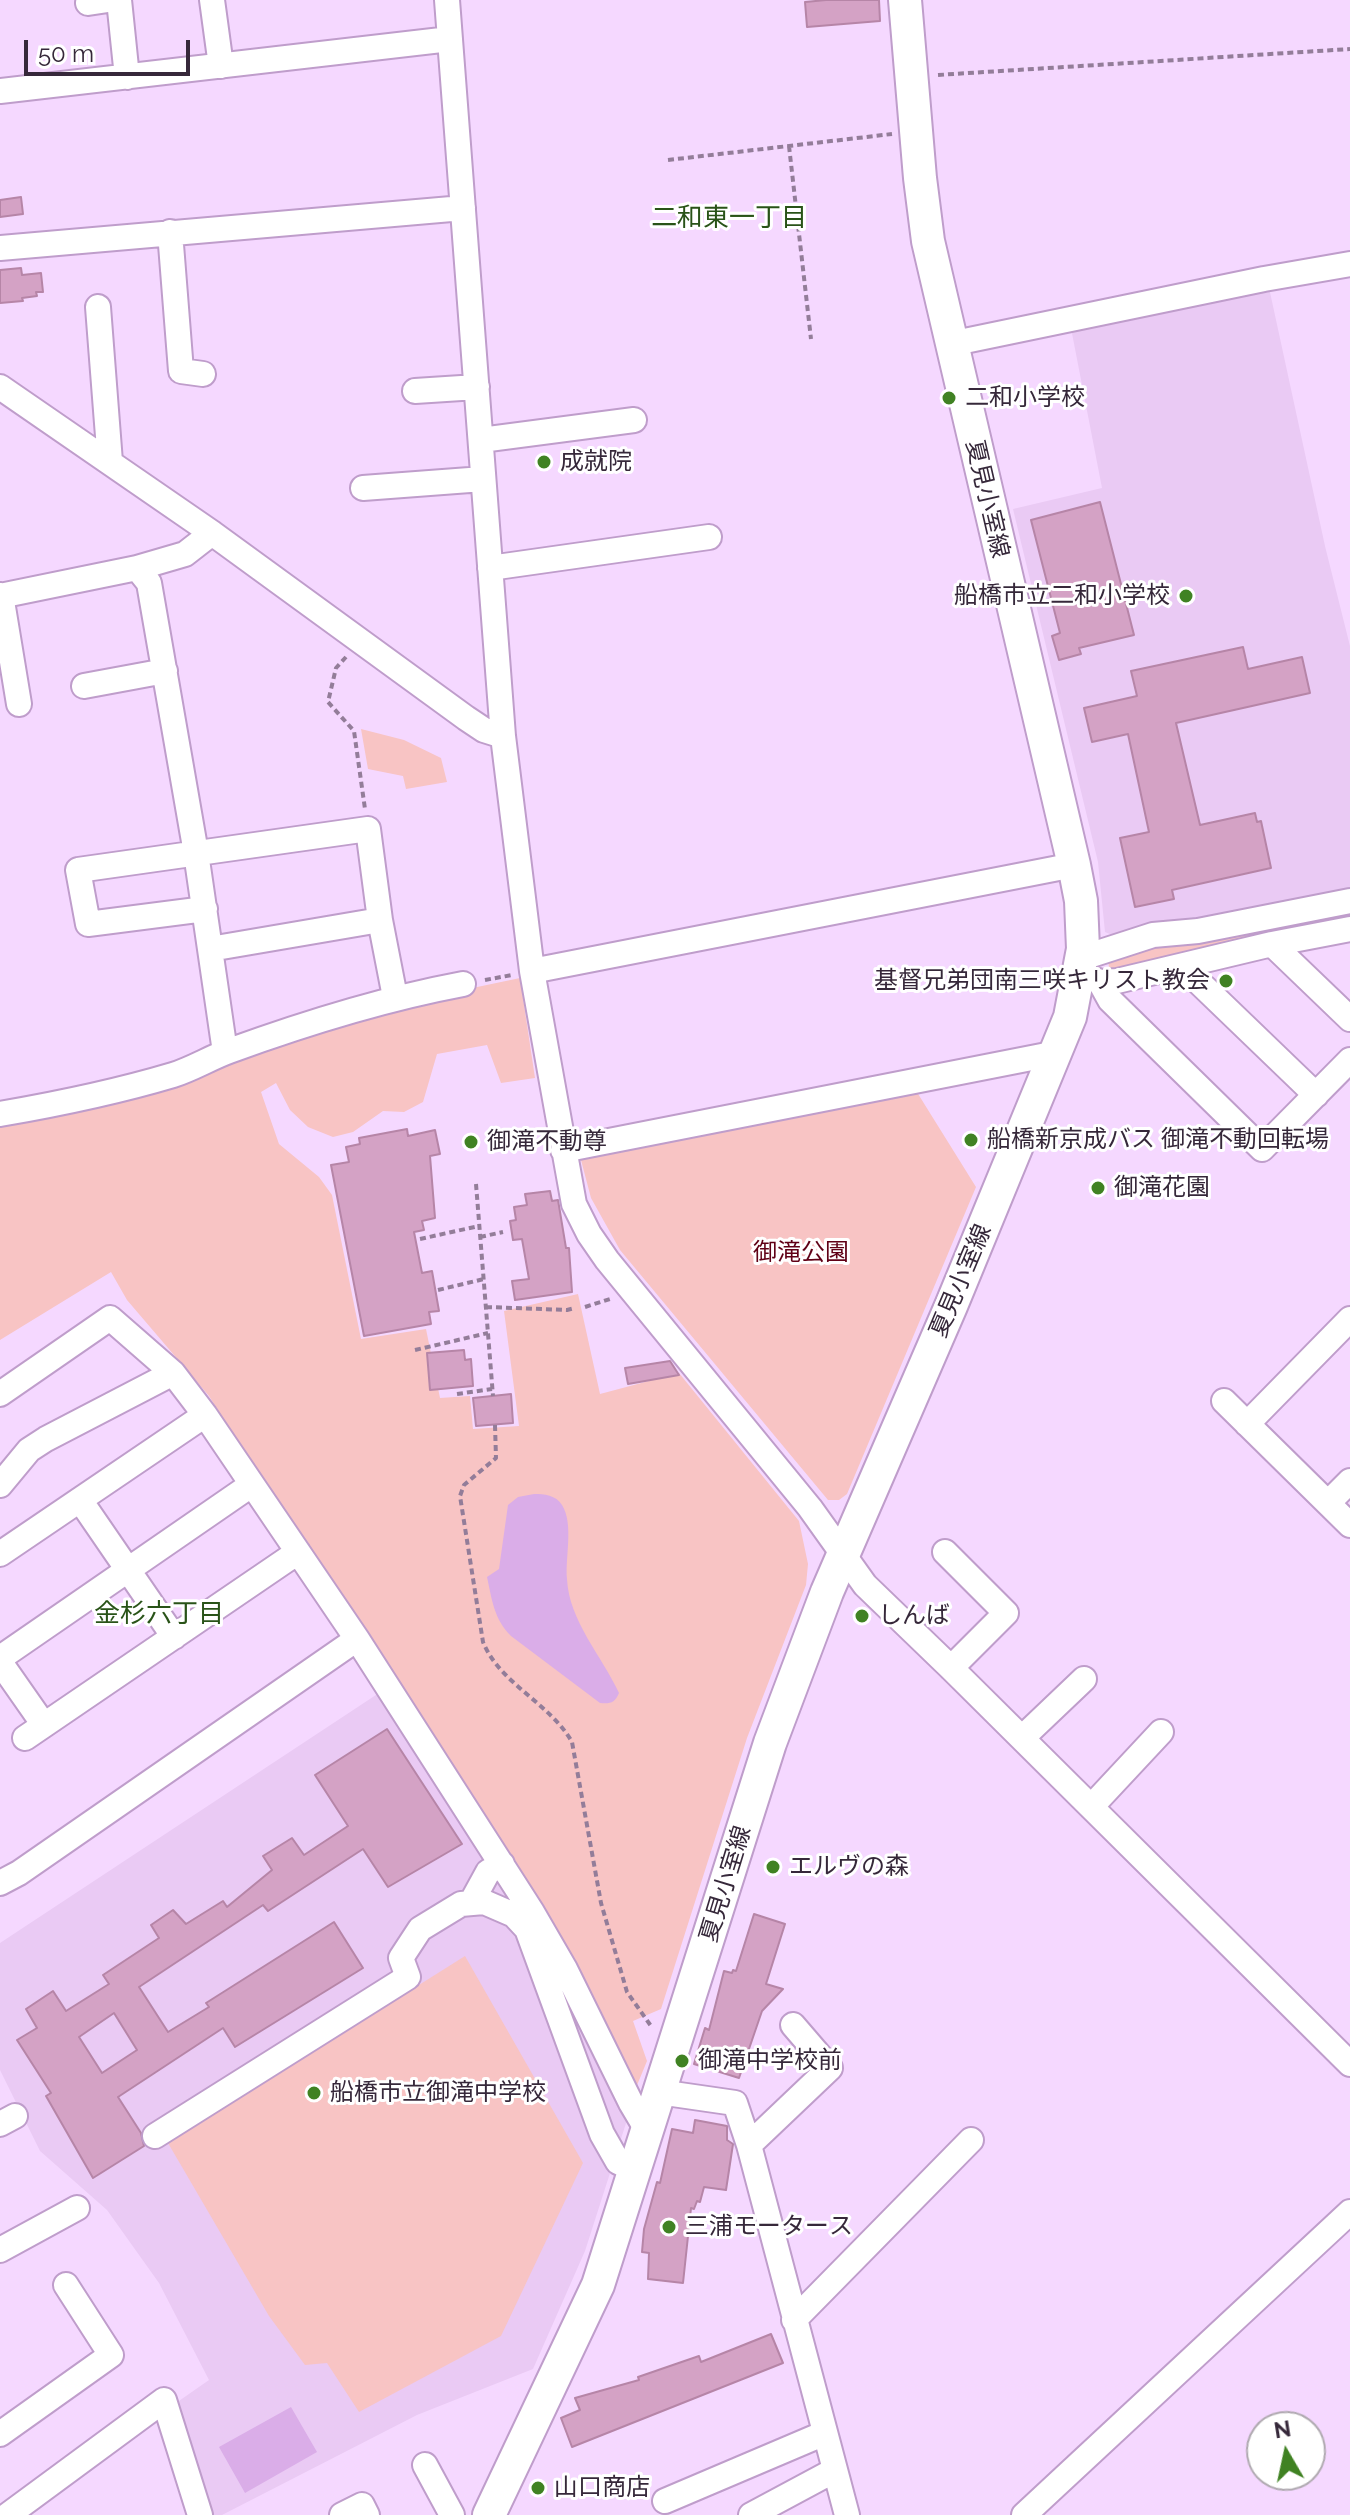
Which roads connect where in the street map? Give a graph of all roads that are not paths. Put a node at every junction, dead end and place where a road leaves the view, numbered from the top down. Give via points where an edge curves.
1 (119, 0) edge
2 (212, 0) edge
3 (447, 0) edge
4 (905, 0) edge
5 (450, 39) junction
6 (221, 66) junction
7 (127, 77) junction
8 (0, 91) edge
9 (463, 208) junction
10 (170, 232) junction
11 (0, 248) edge
12 (1350, 264) edge
13 (98, 307) dead end
14 (950, 344) junction
15 (203, 374) dead end
16 (0, 387) edge
17 (477, 387) junction
18 (415, 391) dead end
19 (634, 420) dead end
20 (481, 440) junction
21 (110, 462) junction
22 (483, 479) junction
23 (363, 488) dead end
24 (212, 533) junction
25 (709, 537) dead end
26 (137, 568) junction
27 (490, 568) junction
28 (1, 596) edge
29 (165, 671) junction
30 (84, 686) dead end
31 (19, 704) dead end
32 (503, 736) junction
33 (196, 853) junction
34 (1074, 865) junction
35 (1350, 901) edge
36 (205, 909) junction
37 (380, 920) junction
38 (1350, 929) edge
39 (1272, 944) junction
40 (210, 949) junction
41 (1182, 966) junction
42 (532, 971) junction
43 (1087, 971) junction
44 (463, 984) road end
45 (395, 997) junction
46 (1350, 1019) edge
47 (225, 1052) junction
48 (1057, 1053) junction
49 (1350, 1060) edge
50 (1316, 1095) junction
51 (0, 1114) edge
52 (563, 1150) junction
53 (1350, 1319) edge
54 (173, 1373) junction
55 (0, 1394) edge
56 (1224, 1401) dead end
57 (205, 1415) junction
58 (1247, 1424) junction
59 (1350, 1481) edge
60 (0, 1485) edge
61 (251, 1485) junction
62 (80, 1500) junction
63 (1328, 1503) junction
64 (1350, 1525) edge
65 (298, 1552) junction
66 (945, 1552) dead end
67 (0, 1554) edge
68 (842, 1554) junction
69 (128, 1570) junction
70 (174, 1637) junction
71 (357, 1639) junction
72 (0, 1660) edge
73 (951, 1668) junction
74 (1084, 1679) dead end
75 (1161, 1732) dead end
76 (1022, 1738) junction
77 (1091, 1807) junction
78 (502, 1864) junction
79 (0, 1883) edge
80 (471, 1903) junction
81 (793, 2025) dead end
82 (1350, 2064) edge
83 (659, 2092) junction
84 (647, 2130) junction
85 (155, 2136) dead end
86 (971, 2140) dead end
87 (749, 2145) junction
88 (635, 2170) junction
89 (77, 2208) dead end
90 (1350, 2212) edge
91 (0, 2250) edge
92 (66, 2285) dead end
93 (794, 2320) junction
94 (825, 2433) junction
95 (0, 2434) edge
96 (425, 2465) dead end
97 (835, 2470) junction
98 (665, 2501) dead end
99 (8, 2515) edge
100 (200, 2515) edge
101 (342, 2515) edge
102 (367, 2515) edge
103 (452, 2515) edge
104 (489, 2515) edge
105 (751, 2515) edge
106 (847, 2515) edge
107 (1024, 2515) edge

1 - 7 street
2 - 6 street
3 - 5 street
4 - 14 main road, 夏見小室線 via 928,241
5 - 6 street
5 - 9 street
6 - 7 street
7 - 8 street
9 - 10 street
9 - 17 street
10 - 11 street
10 - 15 street via 181,371
12 - 14 street
13 - 21 street
14 - 34 main road, 夏見小室線
16 - 21 street
17 - 18 street
17 - 20 street
19 - 20 street
20 - 22 street
21 - 24 street
22 - 23 street
22 - 27 street
24 - 26 street via 185,554
24 - 32 street via 466,718
25 - 27 street
26 - 28 street
26 - 29 street via 149,583
27 - 32 street
28 - 31 street
29 - 30 street
29 - 33 street
32 - 42 street
33 - 36 street
33 - 36 street via 78,870 88,924
33 - 37 street via 368,829
34 - 42 street
34 - 43 main road, 夏見小室線
35 - 43 street via 1153,935
36 - 40 street
37 - 40 street
37 - 45 street
38 - 39 street
39 - 41 street
39 - 46 street
40 - 47 street
41 - 43 street via 1117,981
41 - 50 street
42 - 52 street
43 - 48 main road, 夏見小室線
43 - 50 street via 1262,1149
44 - 45 street
45 - 47 street
47 - 51 street via 162,1078
48 - 52 street
48 - 68 main road, 夏見小室線
49 - 50 street
52 - 68 street via 574,1204 598,1247
53 - 58 street
54 - 55 street via 110,1318
54 - 57 street
54 - 60 street via 29,1450
56 - 58 street
57 - 61 street
57 - 62 street
58 - 63 street
59 - 63 street
61 - 65 street
61 - 69 street
62 - 67 street
62 - 69 street
63 - 64 street
65 - 70 street
65 - 71 street
66 - 73 street via 1006,1613
68 - 73 street via 865,1585
68 - 83 main road, 夏見小室線 via 770,1743
69 - 70 street
69 - 72 street
70 - 72 street via 35,1732
71 - 78 street
71 - 79 street
73 - 76 street
74 - 76 street
75 - 77 street
76 - 77 street
77 - 82 street
78 - 80 street via 488,1872
78 - 84 street via 565,1969
80 - 85 street via 420,1929 401,1958 408,1977
80 - 88 street via 484,1902 514,1915 527,1929 602,2134 618,2162
81 - 87 street via 830,2068
83 - 84 main road, 夏見小室線
83 - 87 street via 735,2103
84 - 88 main road, 夏見小室線
86 - 93 street
87 - 93 street
88 - 104 main road, 夏見小室線 via 598,2285
89 - 91 street
90 - 107 street
92 - 95 street via 111,2355
93 - 94 street
94 - 97 street
94 - 98 street
96 - 103 street
97 - 105 street
97 - 106 street
99 - 100 street via 164,2400
101 - 102 street via 362,2505

